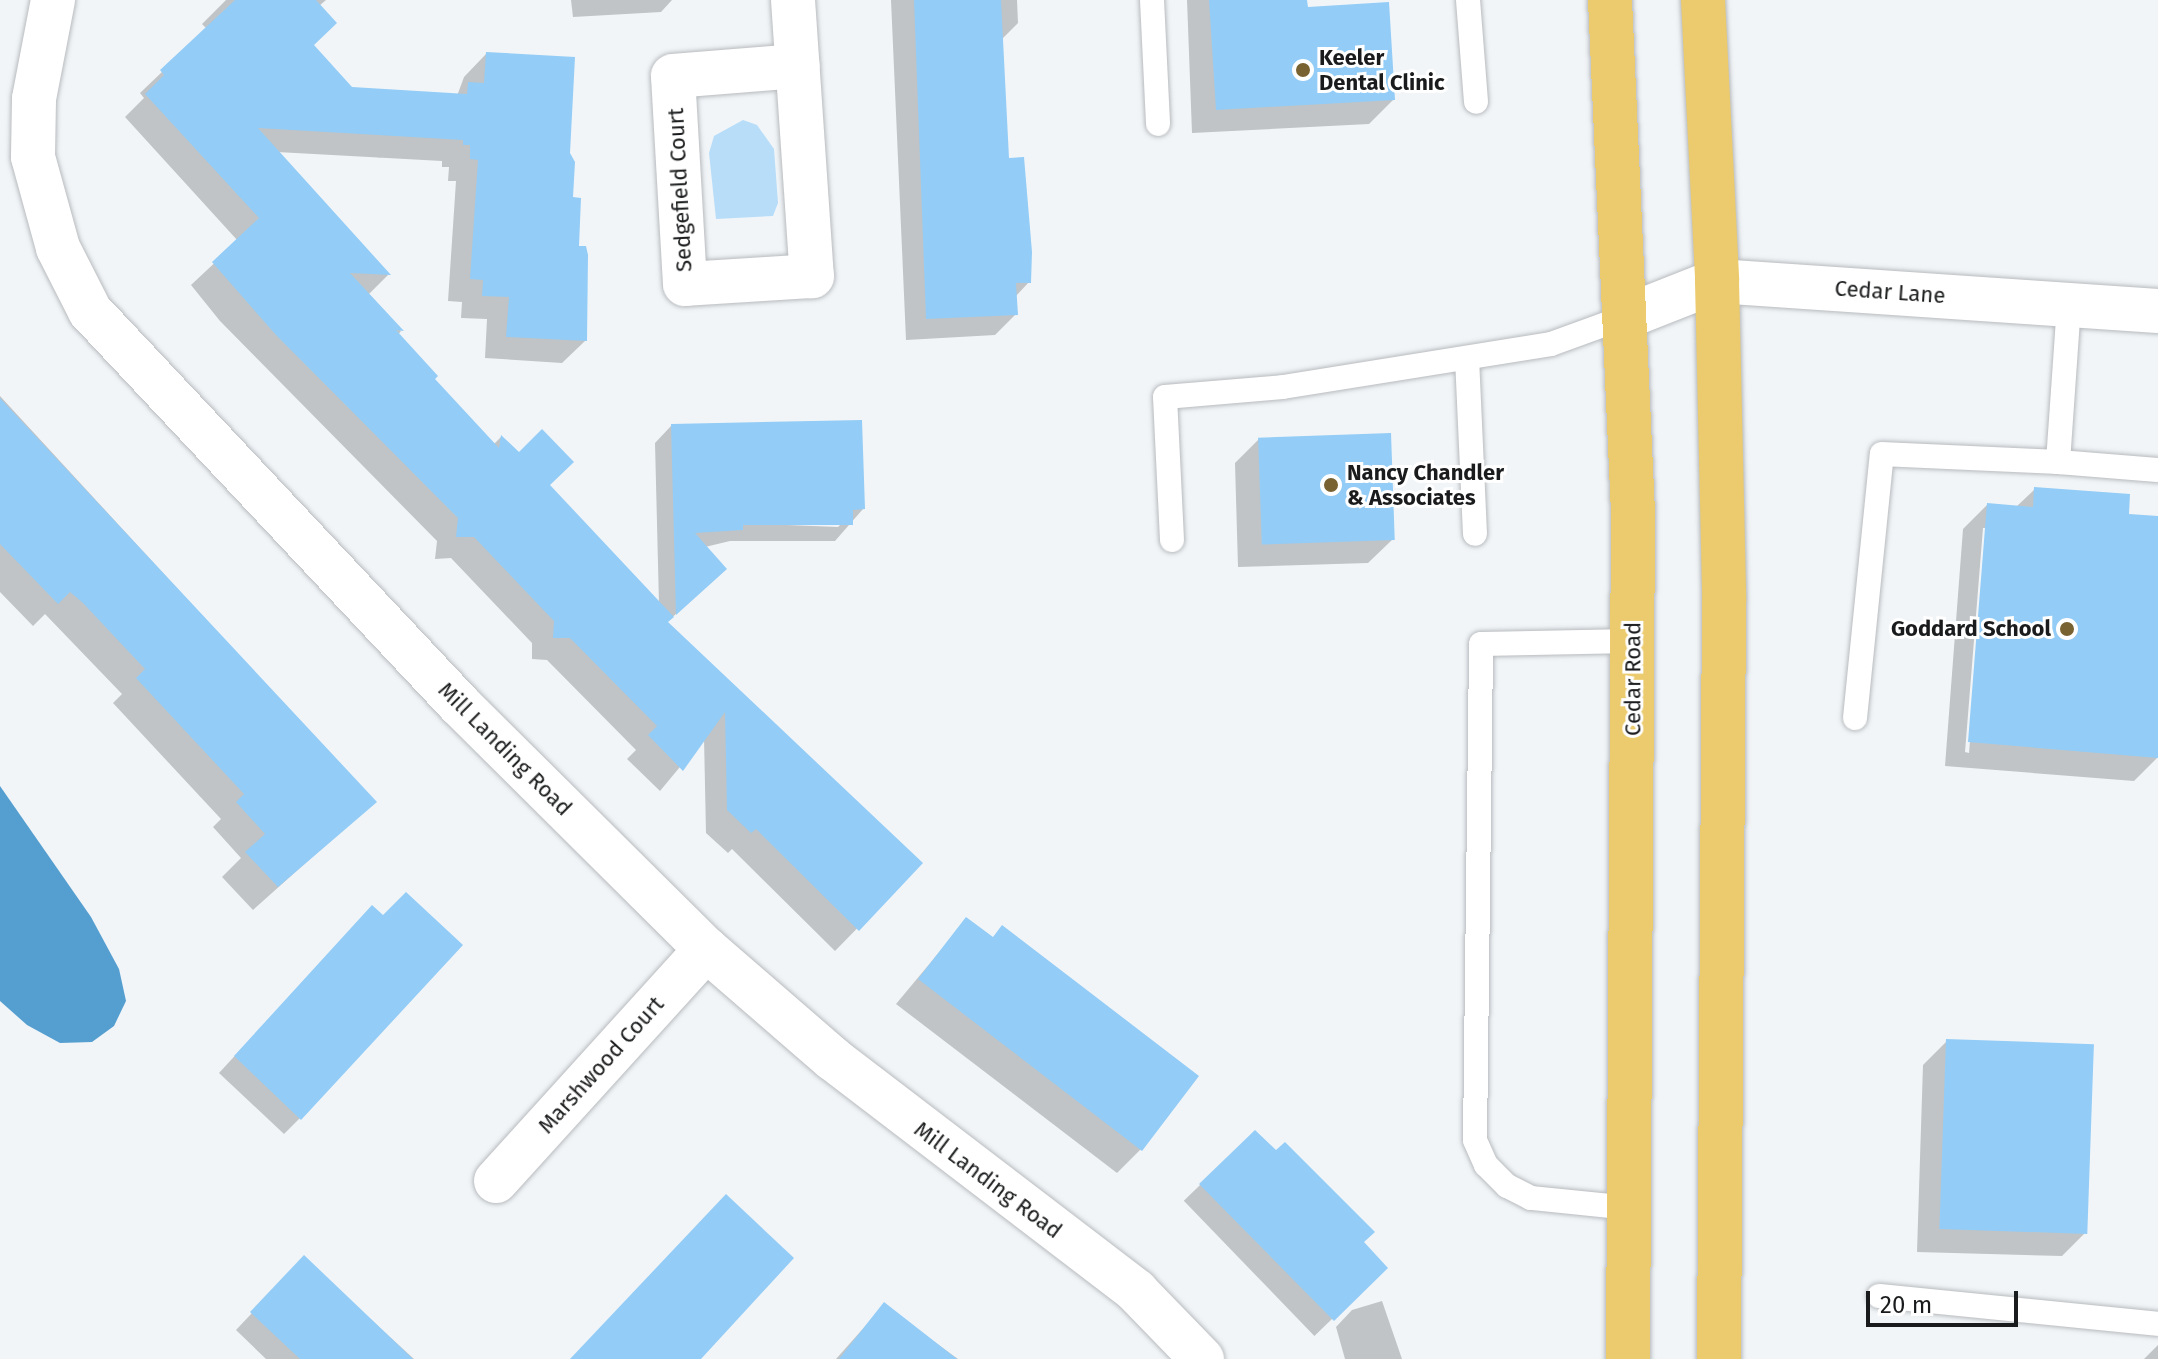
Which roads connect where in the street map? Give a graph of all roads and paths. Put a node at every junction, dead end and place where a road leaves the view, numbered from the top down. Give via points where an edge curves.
1 (53, 0) edge
2 (793, 0) edge
3 (1152, 0) edge
4 (1468, 0) edge
5 (1610, 0) edge
6 (1703, 0) edge
7 (798, 66) junction
8 (1476, 102) dead end
9 (1158, 124) dead end
10 (1717, 281) junction
11 (2069, 304) junction
12 (2158, 311) edge
13 (1628, 316) junction
14 (1467, 358) junction
15 (2058, 462) junction
16 (2158, 470) edge
17 (1475, 534) dead end
18 (1172, 540) dead end
19 (1633, 641) junction
20 (1855, 718) dead end
21 (706, 949) junction
22 (496, 1181) dead end
23 (1630, 1208) junction
24 (1879, 1296) dead end
25 (2158, 1324) edge
26 (1202, 1359) edge
27 (1628, 1359) edge
28 (1719, 1359) edge

1 - 21 street, Mill Landing Road via 34,99 33,157 58,248 90,311 459,704
2 - 7 street, Sedgefield Court
3 - 9 lane
4 - 8 lane
5 - 13 main road, Cedar Road
6 - 10 main road
7 - 7 street, Sedgefield Court via 812,276 685,284 673,76
10 - 11 street, Cedar Lane
10 - 13 street, Cedar Lane
10 - 28 main road via 1724,601
11 - 12 street, Cedar Lane
11 - 15 lane
13 - 14 lane via 1551,344
13 - 19 main road, Cedar Road
14 - 17 lane
14 - 18 lane via 1283,387 1165,397
15 - 16 lane
15 - 20 lane via 1882,454
19 - 23 main road, Cedar Road
19 - 23 lane via 1481,644 1475,1140 1486,1165 1507,1186 1531,1198
21 - 22 street, Marshwood Court
21 - 26 street, Mill Landing Road via 846,1069 1136,1291
23 - 27 main road, Cedar Road
24 - 25 lane

